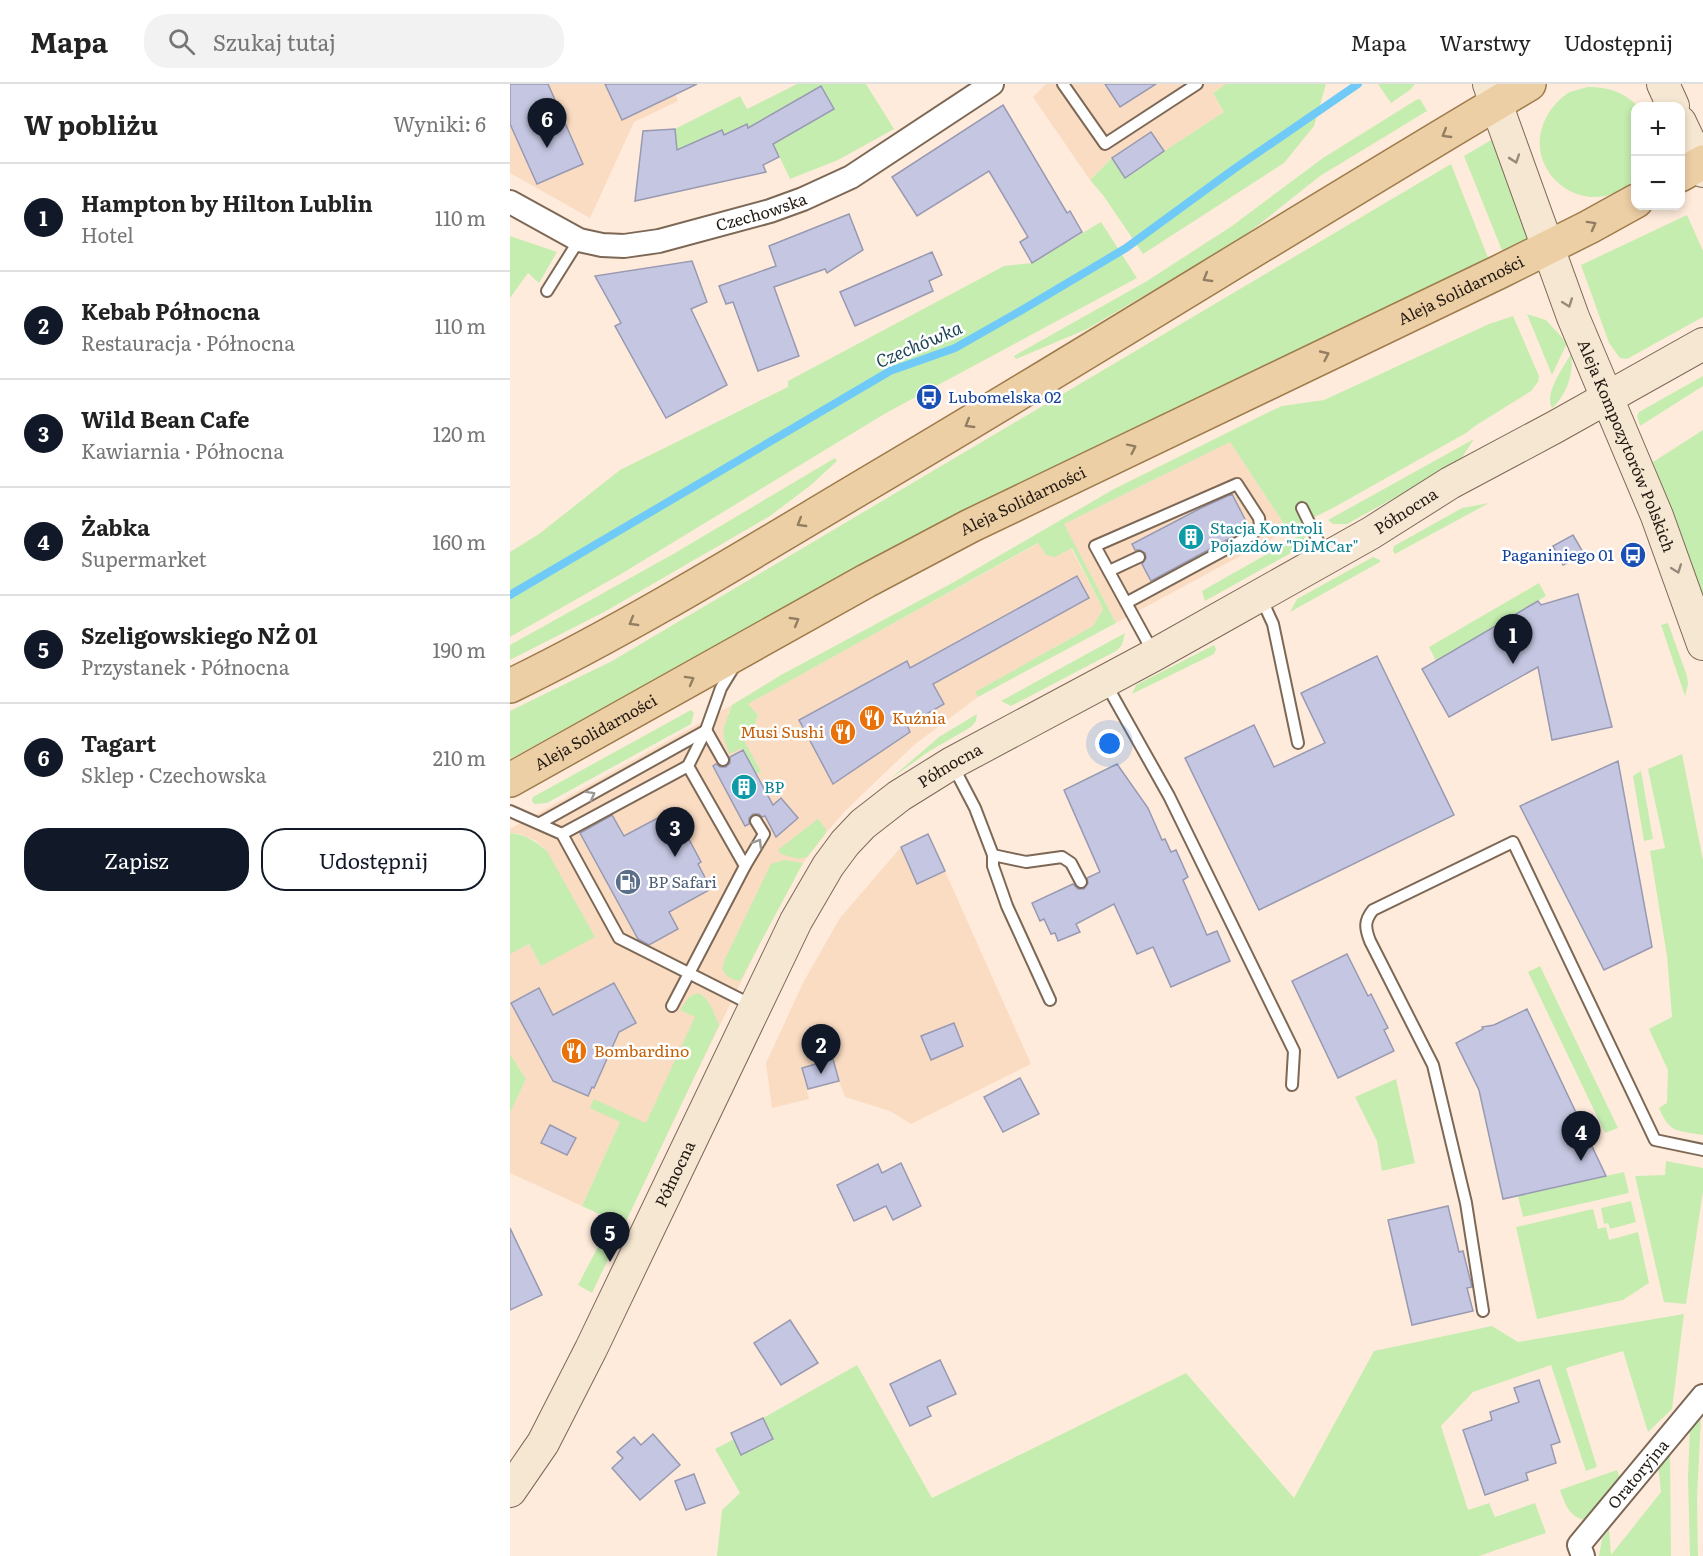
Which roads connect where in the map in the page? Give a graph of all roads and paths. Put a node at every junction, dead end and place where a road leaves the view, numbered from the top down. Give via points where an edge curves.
1 (992, 84) edge
2 (1064, 84) edge
3 (1197, 84) edge
4 (1529, 84) edge
5 (1663, 84) edge
6 (1492, 94) edge
7 (1671, 102) edge
8 (1685, 136) edge
9 (1697, 168) edge
10 (510, 202) edge
11 (1631, 203) edge
12 (579, 240) junction
13 (1548, 248) junction
14 (547, 291) dead end
15 (1703, 344) edge
16 (1607, 398) junction
17 (1302, 508) dead end
18 (1138, 557) dead end
19 (1327, 558) junction
20 (1109, 571) junction
21 (1260, 595) junction
22 (1126, 603) junction
23 (1703, 644) edge
24 (744, 650) junction
25 (1154, 655) junction
26 (1104, 681) junction
27 (510, 686) edge
28 (706, 730) junction
29 (1298, 742) dead end
30 (723, 760) dead end
31 (952, 763) junction
32 (688, 766) junction
33 (510, 780) edge
34 (510, 811) edge
35 (756, 820) dead end
36 (540, 824) junction
37 (562, 834) junction
38 (993, 855) junction
39 (745, 866) junction
40 (1081, 882) dead end
41 (689, 973) junction
42 (1050, 1000) dead end
43 (672, 1006) dead end
44 (755, 1006) junction
45 (1292, 1085) dead end
46 (1703, 1148) edge
47 (1484, 1311) dead end
48 (1703, 1396) edge
49 (510, 1491) edge
50 (1578, 1552) edge

1 - 12 street, Czechowska via 851,177 803,199 659,241 624,246
2 - 3 lane via 1105,144
4 - 6 main road
5 - 7 street
6 -> 13 street, Aleja Kompozytorów Polskich
6 -> 27 main road via 957,431 599,641
8 - 9 street
10 - 12 street, Czechowska
13 -> 11 main road, Aleja Solidarności
12 - 14 lane
13 -> 16 street, Aleja Kompozytorów Polskich
24 -> 13 main road, Aleja Solidarności via 970,526
15 - 16 street, Północna
16 - 19 street, Północna via 1450,483
16 -> 23 street, Aleja Kompozytorów Polskich via 1661,526
17 - 19 lane
18 - 20 lane
19 - 21 street, Północna
20 - 22 lane
20 - 22 lane via 1095,546 1237,484 1243,503 1259,518 1260,526 1252,535
21 - 25 street, Północna
21 - 29 lane via 1273,624
22 - 25 lane
24 - 28 lane via 721,688
33 -> 24 main road, Aleja Solidarności
25 - 26 street, Północna
26 - 31 street, Północna
26 - 45 lane via 1169,796 1294,1051
28 - 30 lane
28 - 32 lane
36 -> 28 lane
31 - 38 lane
31 - 44 street, Północna via 883,807 845,843 812,892
32 - 37 lane
32 - 39 lane
34 - 36 lane
39 -> 35 lane via 764,834
36 - 37 lane
37 - 41 lane via 619,938
38 - 40 lane via 1026,862 1062,857 1071,863
38 - 42 lane via 1001,891
39 - 41 lane
41 - 43 lane
41 - 44 lane
44 - 49 street, Północna via 561,1409
46 - 47 lane via 1655,1140 1513,842 1373,910 1365,927 1370,941 1433,1065 1466,1203
48 - 50 street, Oratoryjna

